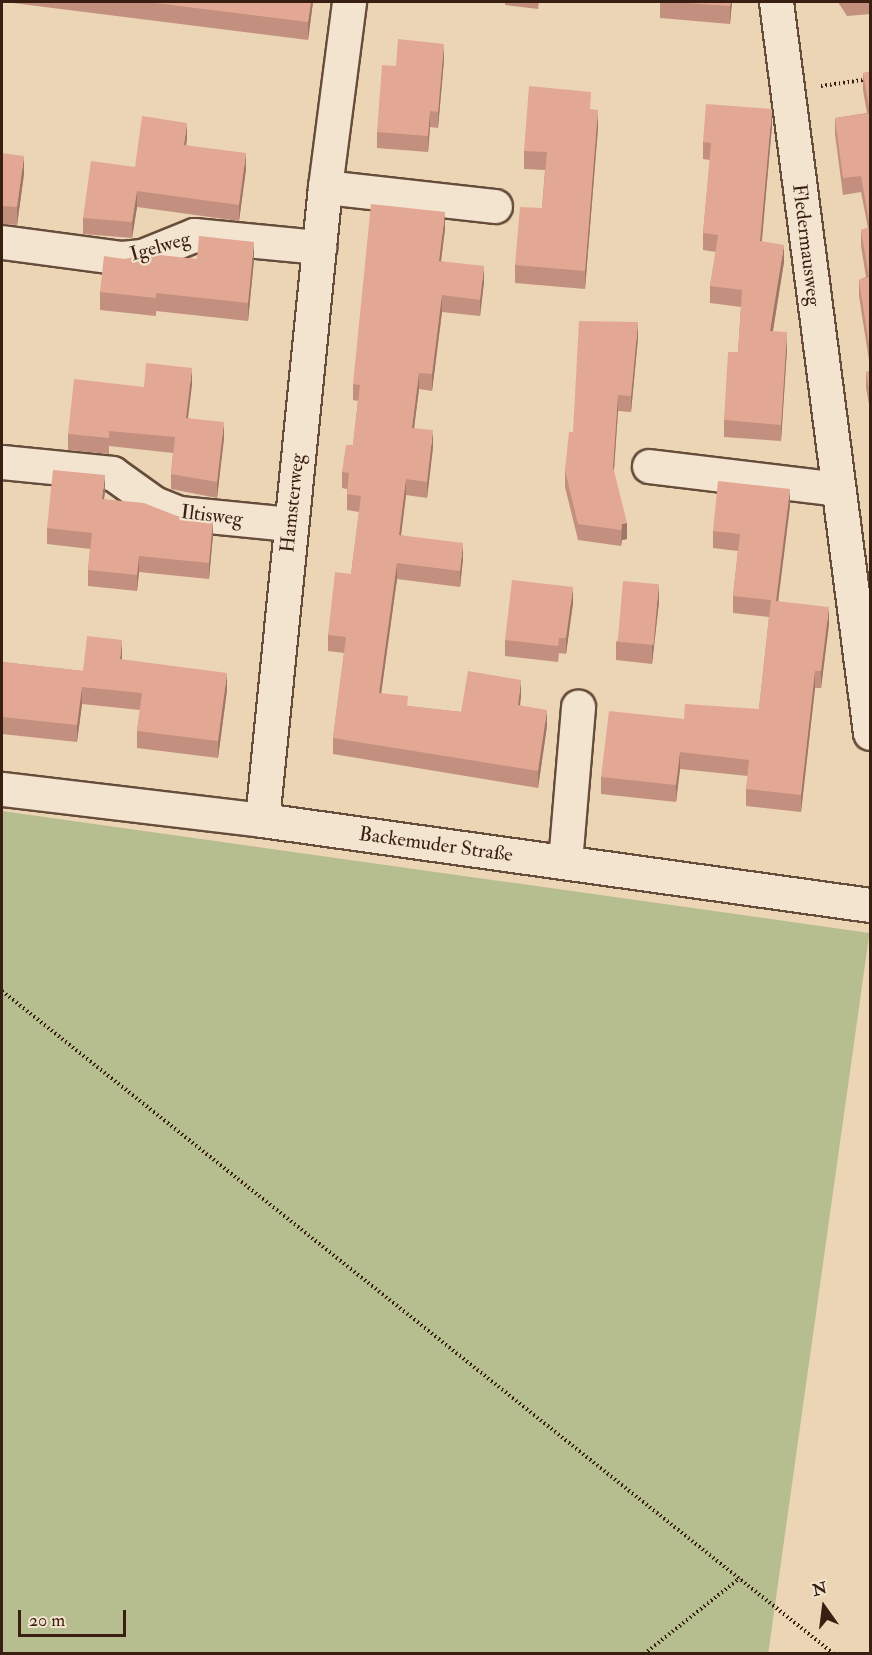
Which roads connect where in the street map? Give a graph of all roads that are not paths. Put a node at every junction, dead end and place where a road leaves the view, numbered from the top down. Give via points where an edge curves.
1 (349, 2) edge
2 (776, 2) edge
3 (325, 187) junction
4 (495, 206) dead end
5 (2, 242) edge
6 (319, 247) junction
7 (2, 462) edge
8 (649, 466) dead end
9 (838, 489) junction
10 (289, 524) junction
11 (578, 707) dead end
12 (870, 733) edge
13 (2, 789) edge
14 (262, 820) junction
15 (565, 862) junction
16 (870, 905) edge

1 - 3 street, Hamsterweg
2 - 9 street, Fledermausweg
3 - 4 street
3 - 6 street, Hamsterweg
5 - 6 street, Igelweg via 122,258 142,256 194,235
6 - 10 street, Hamsterweg
7 - 10 street, Iltisweg via 112,473 154,503 179,513
8 - 9 street
9 - 12 street, Fledermausweg
10 - 14 street, Hamsterweg
11 - 15 street
13 - 14 street, Backemuder Straße
14 - 15 street, Backemuder Straße
15 - 16 street, Backemuder Straße

